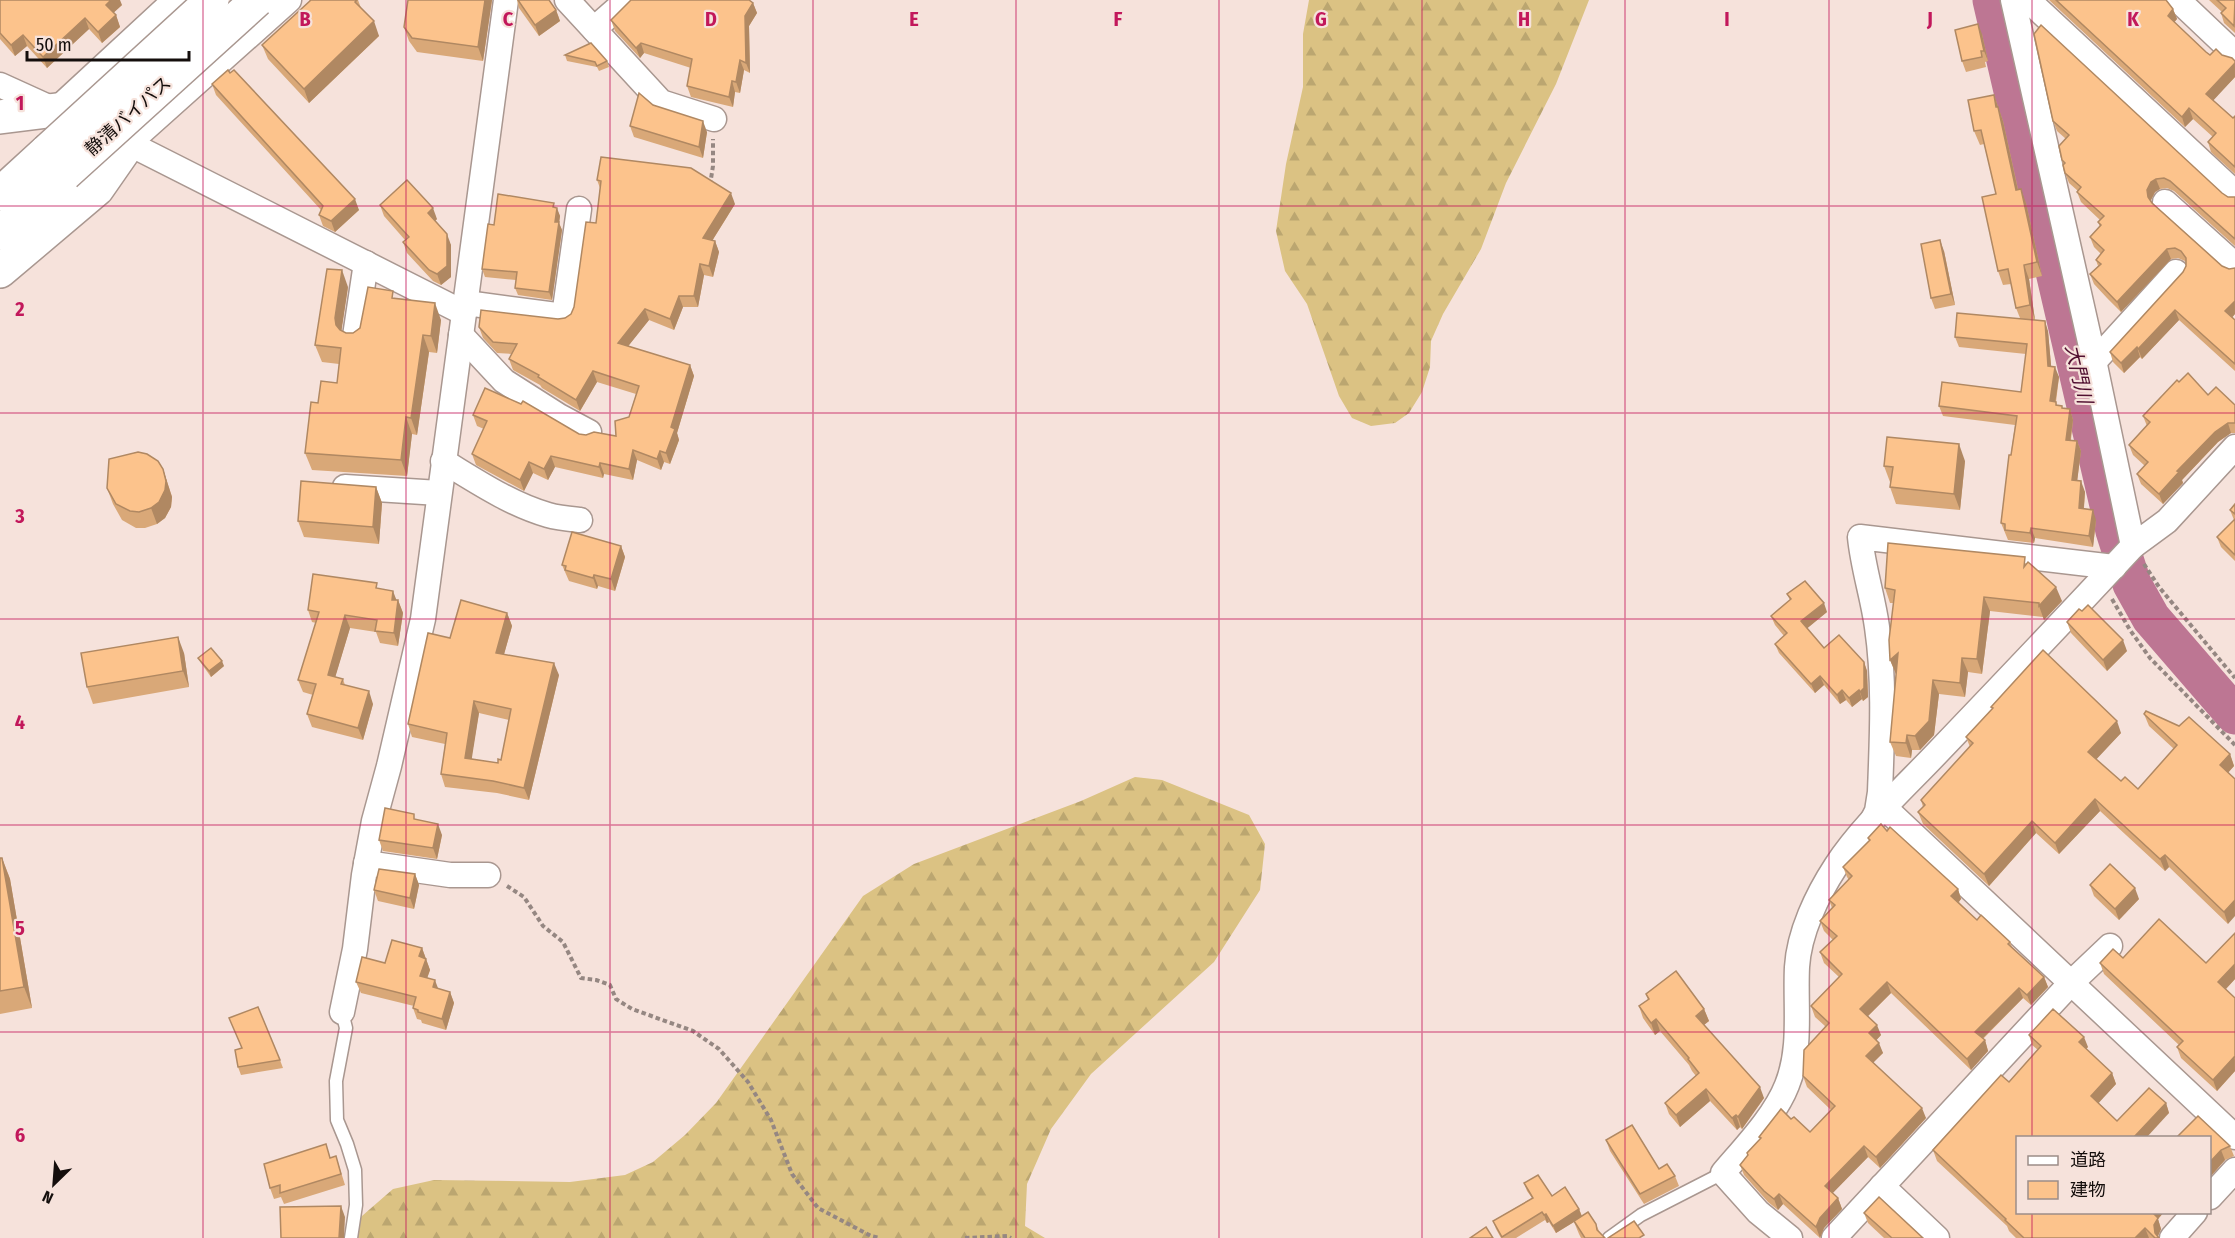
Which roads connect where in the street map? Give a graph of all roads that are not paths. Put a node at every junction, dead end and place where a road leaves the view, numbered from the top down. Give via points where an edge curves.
1 (175, 0) edge
2 (212, 0) edge
3 (257, 0) edge
4 (289, 0) edge
5 (506, 0) edge
6 (567, 0) edge
7 (627, 0) edge
8 (2013, 0) edge
9 (2028, 0) edge
10 (2178, 0) edge
11 (594, 29) junction
12 (2235, 54) edge
13 (0, 85) edge
14 (56, 110) junction
15 (0, 117) edge
16 (714, 119) road end
17 (129, 143) junction
18 (56, 162) junction
19 (0, 194) edge
20 (2235, 194) edge
21 (2165, 202) dead end
22 (579, 208) dead end
23 (0, 233) edge
24 (366, 263) junction
25 (2235, 265) edge
26 (0, 271) edge
27 (2176, 272) dead end
28 (464, 317) junction
29 (356, 336) edge
30 (2094, 362) junction
31 (589, 432) edge
32 (2235, 447) edge
33 (443, 462) junction
34 (324, 485) edge
35 (439, 493) junction
36 (580, 520) dead end
37 (2133, 546) junction
38 (2108, 574) junction
39 (1885, 808) junction
40 (1869, 826) junction
41 (366, 863) junction
42 (488, 875) road end
43 (2110, 946) dead end
44 (2072, 983) junction
45 (342, 1012) joint
46 (2235, 1137) edge
47 (2235, 1170) edge
48 (1723, 1173) junction
49 (1882, 1186) junction
50 (2211, 1196) edge
51 (2193, 1214) edge
52 (351, 1238) edge
53 (1609, 1238) edge
54 (1790, 1238) edge
55 (1834, 1238) edge
56 (1937, 1238) edge
57 (2172, 1238) edge

1 - 14 street
2 - 18 highway, 静清バイパス, bridge
3 - 18 highway, 静清バイパス, bridge
4 - 17 street
5 - 28 street
6 - 11 street
7 - 11 street
8 - 30 street
9 - 20 street
10 - 12 street
11 - 16 street via 662,102
13 - 14 street
14 - 15 highway
14 - 17 street
17 - 24 street
17 - 26 highway via 97,189
18 - 19 highway, 静清バイパス
18 - 23 highway, 静清バイパス
21 - 25 street
22 - 28 street via 564,316
24 - 28 street
24 - 29 street
27 - 30 street
28 - 31 street via 504,381
28 - 33 street
30 - 37 street
32 - 37 street via 2167,521
33 - 35 street
33 - 36 street via 532,510
34 - 35 street
35 - 41 street via 423,619
37 - 38 street
38 - 39 street
38 - 40 street via 1860,537 1882,671 1880,792
39 - 40 street
39 - 44 street
40 - 48 street via 1836,866 1801,942 1794,1060 1787,1085 1752,1139
41 - 42 street via 450,875
41 - 45 street
43 - 44 street
44 - 46 street
44 - 49 street
45 - 52 lane via 346,1028 336,1081 337,1120 355,1170 356,1205
47 - 50 street
48 - 53 lane via 1641,1215
48 - 54 street via 1758,1212
49 - 55 street
49 - 56 street
51 - 57 street

